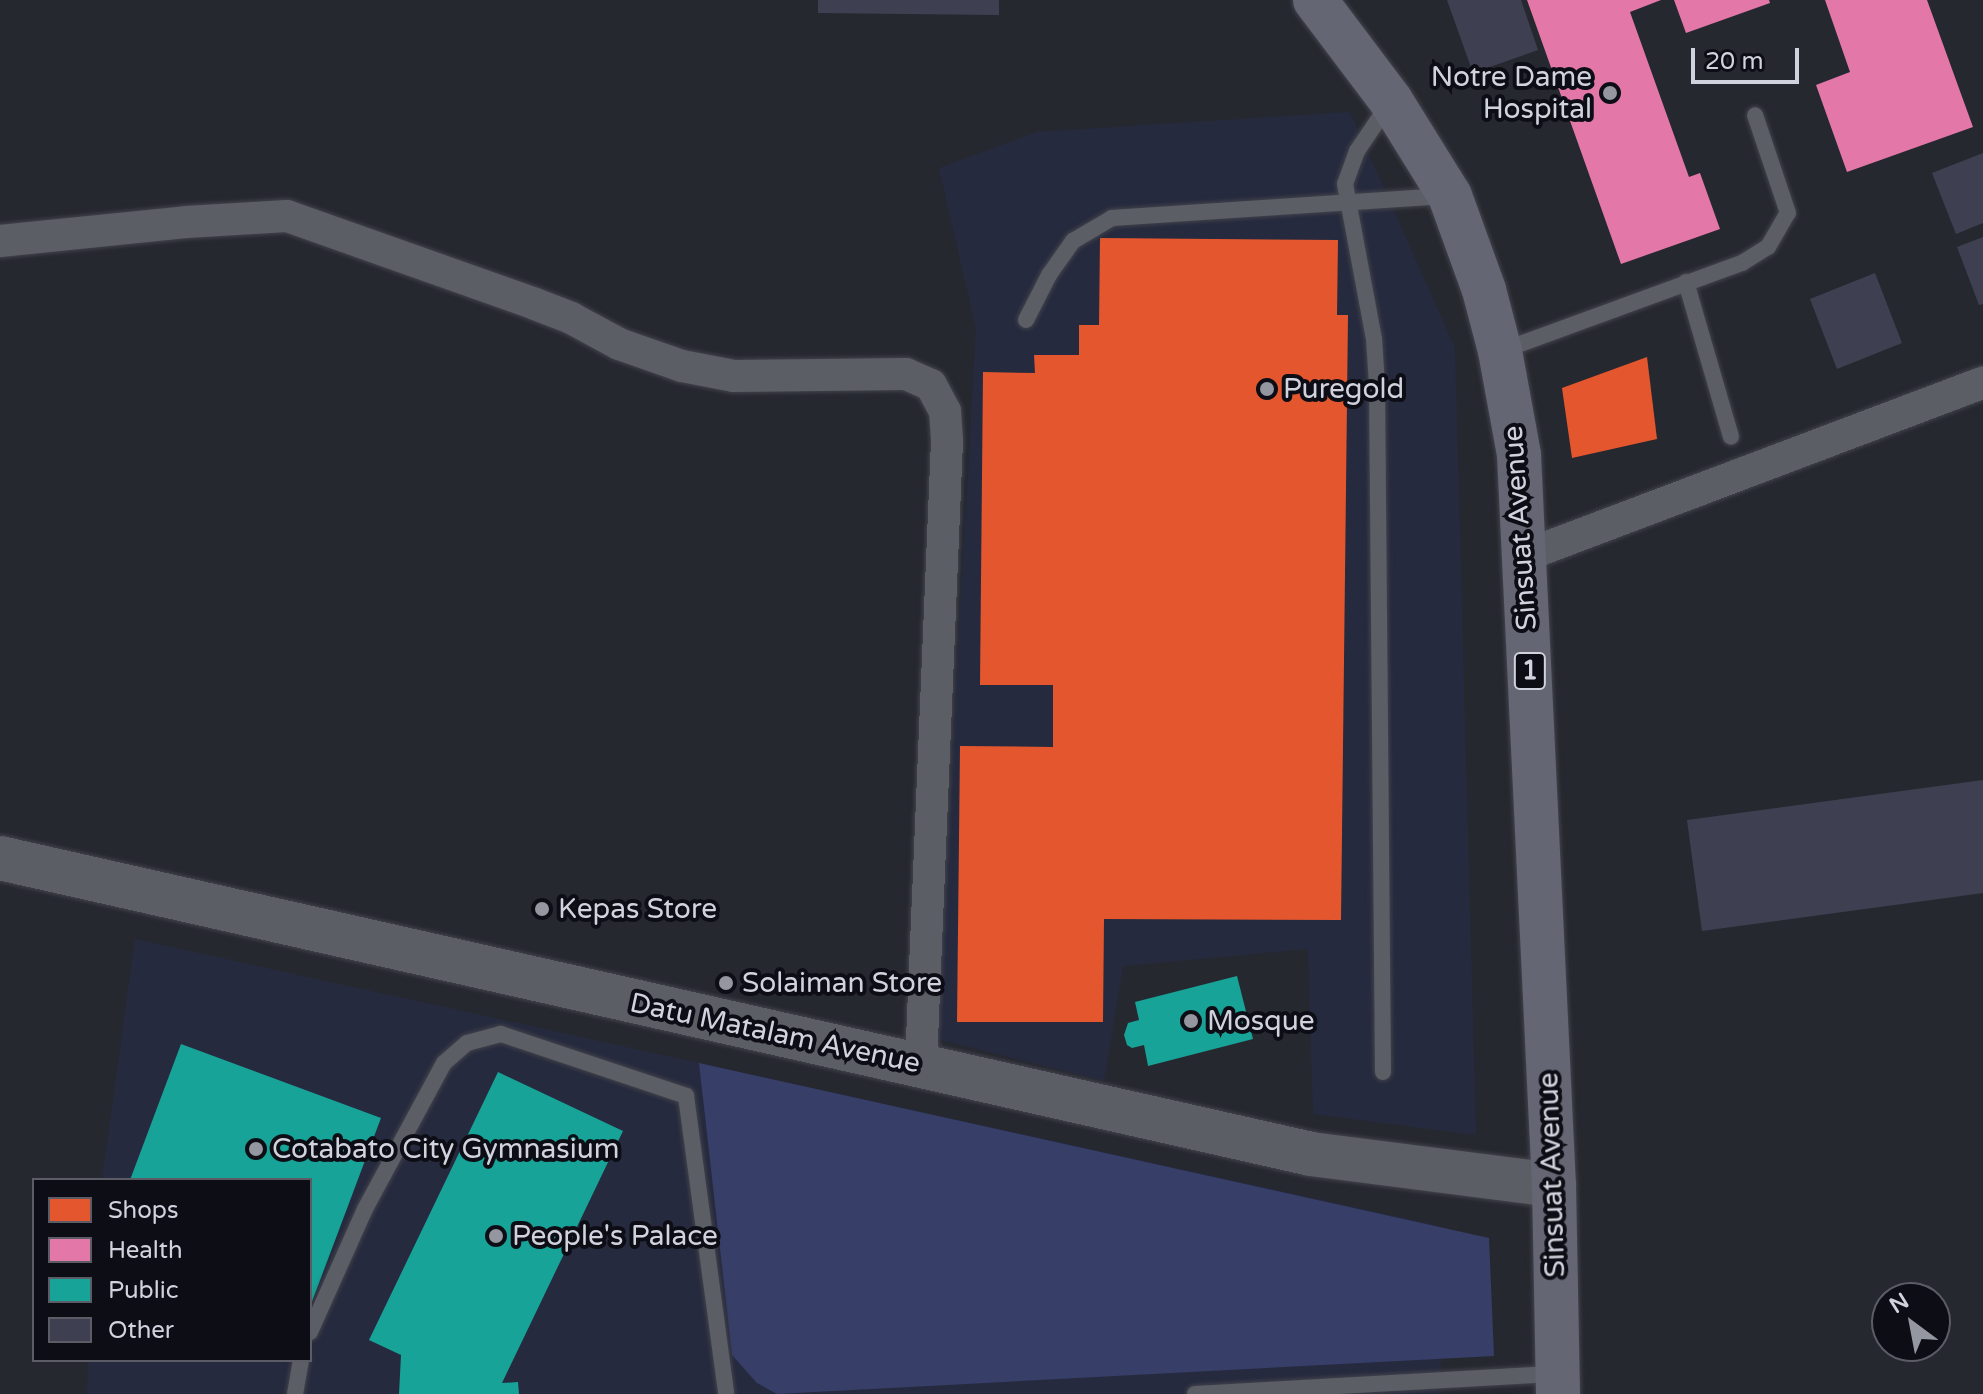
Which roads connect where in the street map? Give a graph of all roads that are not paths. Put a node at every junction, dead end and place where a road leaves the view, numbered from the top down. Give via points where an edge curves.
1 (1315, 0) edge
2 (1391, 101) junction
3 (1755, 115) dead end
4 (1450, 196) junction
5 (1346, 205) junction
6 (0, 241) edge
7 (1686, 282) junction
8 (1026, 320) dead end
9 (1500, 351) junction
10 (1983, 383) edge
11 (1731, 437) dead end
12 (1524, 556) junction
13 (0, 858) edge
14 (921, 1065) junction
15 (1383, 1072) dead end
16 (1554, 1185) junction
17 (312, 1328) edge
18 (301, 1362) edge
19 (1558, 1384) edge
20 (723, 1393) edge
21 (295, 1394) edge
22 (745, 1394) edge
23 (1195, 1394) edge

1 - 2 main road, Sinsuat Avenue / 1
2 - 4 main road, Sinsuat Avenue / 1
2 - 5 lane via 1349,169
3 - 7 lane via 1788,213 1785,223 1758,255
4 - 5 lane
4 - 9 main road, Sinsuat Avenue / 1
5 - 8 lane via 1112,218 1073,241
5 - 15 lane via 1374,339 1377,384
6 - 14 street via 287,216 535,304 619,344 682,366 734,376 906,374 931,385 945,411 947,441
7 - 9 lane
7 - 11 lane
9 - 12 main road, Sinsuat Avenue / 1 via 1519,455
10 - 12 street
12 - 16 main road, Sinsuat Avenue / 1
13 - 14 main road, Datu Matalam Avenue
14 - 16 main road, Datu Matalam Avenue via 1311,1154
16 - 19 main road, Sinsuat Avenue / 1
17 - 20 lane via 365,1209 444,1063 467,1043 501,1034 686,1096
18 - 21 lane
19 - 23 lane
20 - 22 lane

